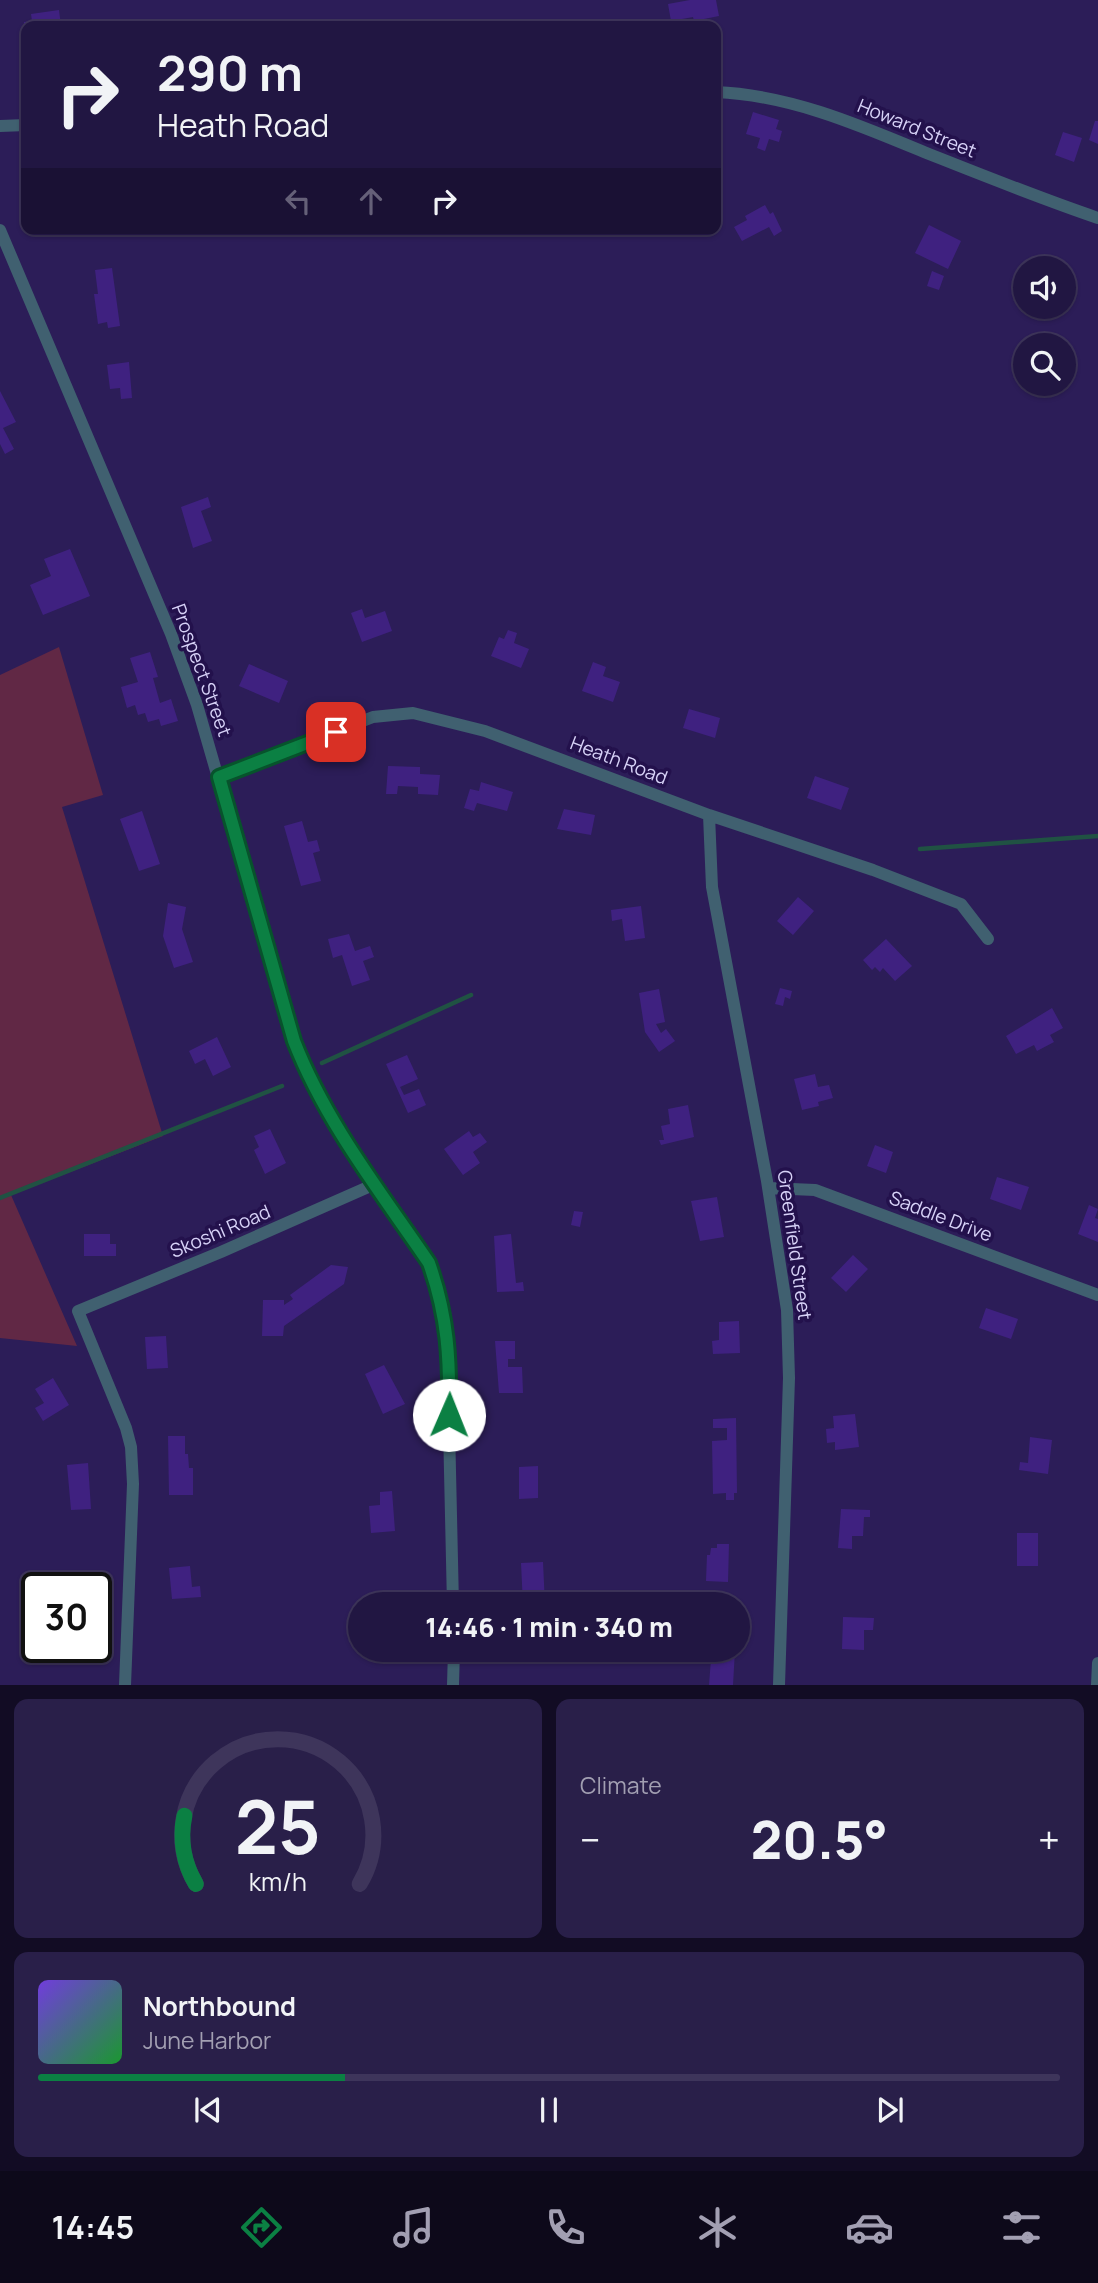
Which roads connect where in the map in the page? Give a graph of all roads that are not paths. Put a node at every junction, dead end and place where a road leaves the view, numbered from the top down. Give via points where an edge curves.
1 (721, 93) edge
2 (21, 125) edge
3 (0, 126) edge
4 (1098, 218) edge
5 (0, 230) edge
6 (219, 777) junction
7 (709, 815) junction
8 (988, 939) dead end
9 (375, 1184) junction
10 (768, 1188) junction
11 (1098, 1295) edge
12 (453, 1592) edge
13 (454, 1662) edge
14 (1098, 1663) edge
15 (125, 1685) edge
16 (453, 1685) edge
17 (779, 1685) edge
18 (1097, 1685) edge

1 - 4 street, Howard Street via 836,116
2 - 3 street
5 - 6 street, Prospect Street via 171,634
6 - 7 street, Heath Road via 373,717 413,713 485,731
6 - 9 street, Prospect Street via 294,1041 341,1137
7 - 8 street, Heath Road via 961,904
7 - 10 street, Greenfield Street via 712,887
9 - 12 street, Prospect Street via 429,1263 445,1312
9 - 15 street, Skoshi Road via 78,1311 131,1447
10 - 11 street, Saddle Drive via 815,1190
10 - 17 street, Greenfield Street via 787,1310 789,1378
13 - 16 street
14 - 18 street

